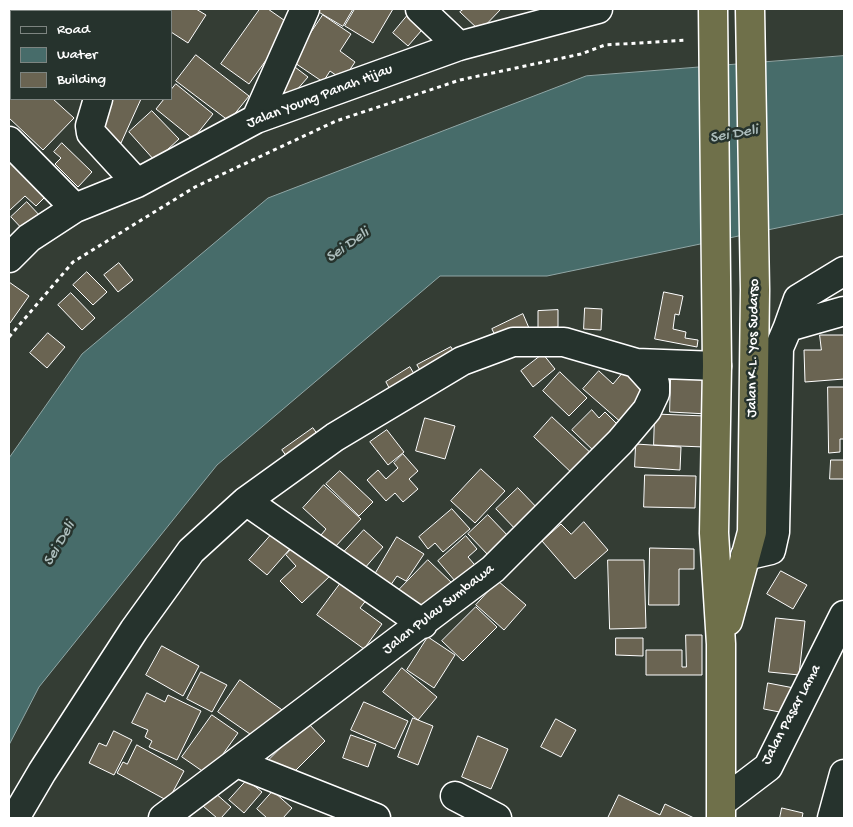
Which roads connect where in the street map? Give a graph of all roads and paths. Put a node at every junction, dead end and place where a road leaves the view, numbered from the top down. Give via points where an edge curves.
1 (420, 9) edge
2 (598, 9) edge
3 (713, 9) edge
4 (750, 9) edge
5 (295, 12) edge
6 (678, 41) dead end
7 (459, 46) junction
8 (98, 100) edge
9 (256, 119) junction
10 (9, 142) edge
11 (137, 183) junction
12 (76, 208) junction
13 (9, 258) edge
14 (844, 270) edge
15 (844, 311) edge
16 (788, 327) junction
17 (9, 337) edge
18 (636, 363) junction
19 (717, 366) junction
20 (246, 501) junction
21 (745, 556) junction
22 (844, 615) edge
23 (423, 624) junction
24 (721, 644) junction
25 (237, 763) junction
26 (844, 774) edge
27 (455, 796) dead end
28 (722, 810) edge
29 (15, 818) edge
30 (163, 818) edge
31 (376, 818) edge
32 (497, 818) edge
33 (832, 818) edge

1 - 7 street
2 - 7 street, Jalan Young Panah Hijau
3 - 19 highway, Jalan K.L. Yos Sudarso
4 - 21 highway, Jalan K.L. Yos Sudarso via 755,290 752,532
5 - 9 street
6 - 17 path via 605,45 581,54 460,80 336,122 195,187 73,262
7 - 9 street, Jalan Young Panah Hijau
8 - 11 street via 91,133
9 - 11 street, Jalan Young Panah Hijau
10 - 12 street
11 - 12 street, Jalan Young Panah Hijau
12 - 13 street, Jalan Young Panah Hijau via 29,238
14 - 16 street via 798,300
15 - 16 street
16 - 21 street via 779,348 775,532 771,550
18 - 19 street
18 - 20 street via 564,342 513,342 462,361 352,427
18 - 23 street, Jalan Pulau Sumbawa via 655,384 655,393 646,410 620,442 493,569
19 - 24 highway, Jalan K.L. Yos Sudarso via 714,532
20 - 23 street
20 - 29 street via 191,551 134,630
21 - 24 highway, Jalan K.L. Yos Sudarso
22 - 28 street, Jalan Pasar Lama via 768,767
23 - 25 street, Jalan Pulau Sumbawa
24 - 28 highway, Jalan K.L. Yos Sudarso
25 - 30 street, Jalan Pulau Sumbawa
25 - 31 street
26 - 33 street
27 - 32 street

